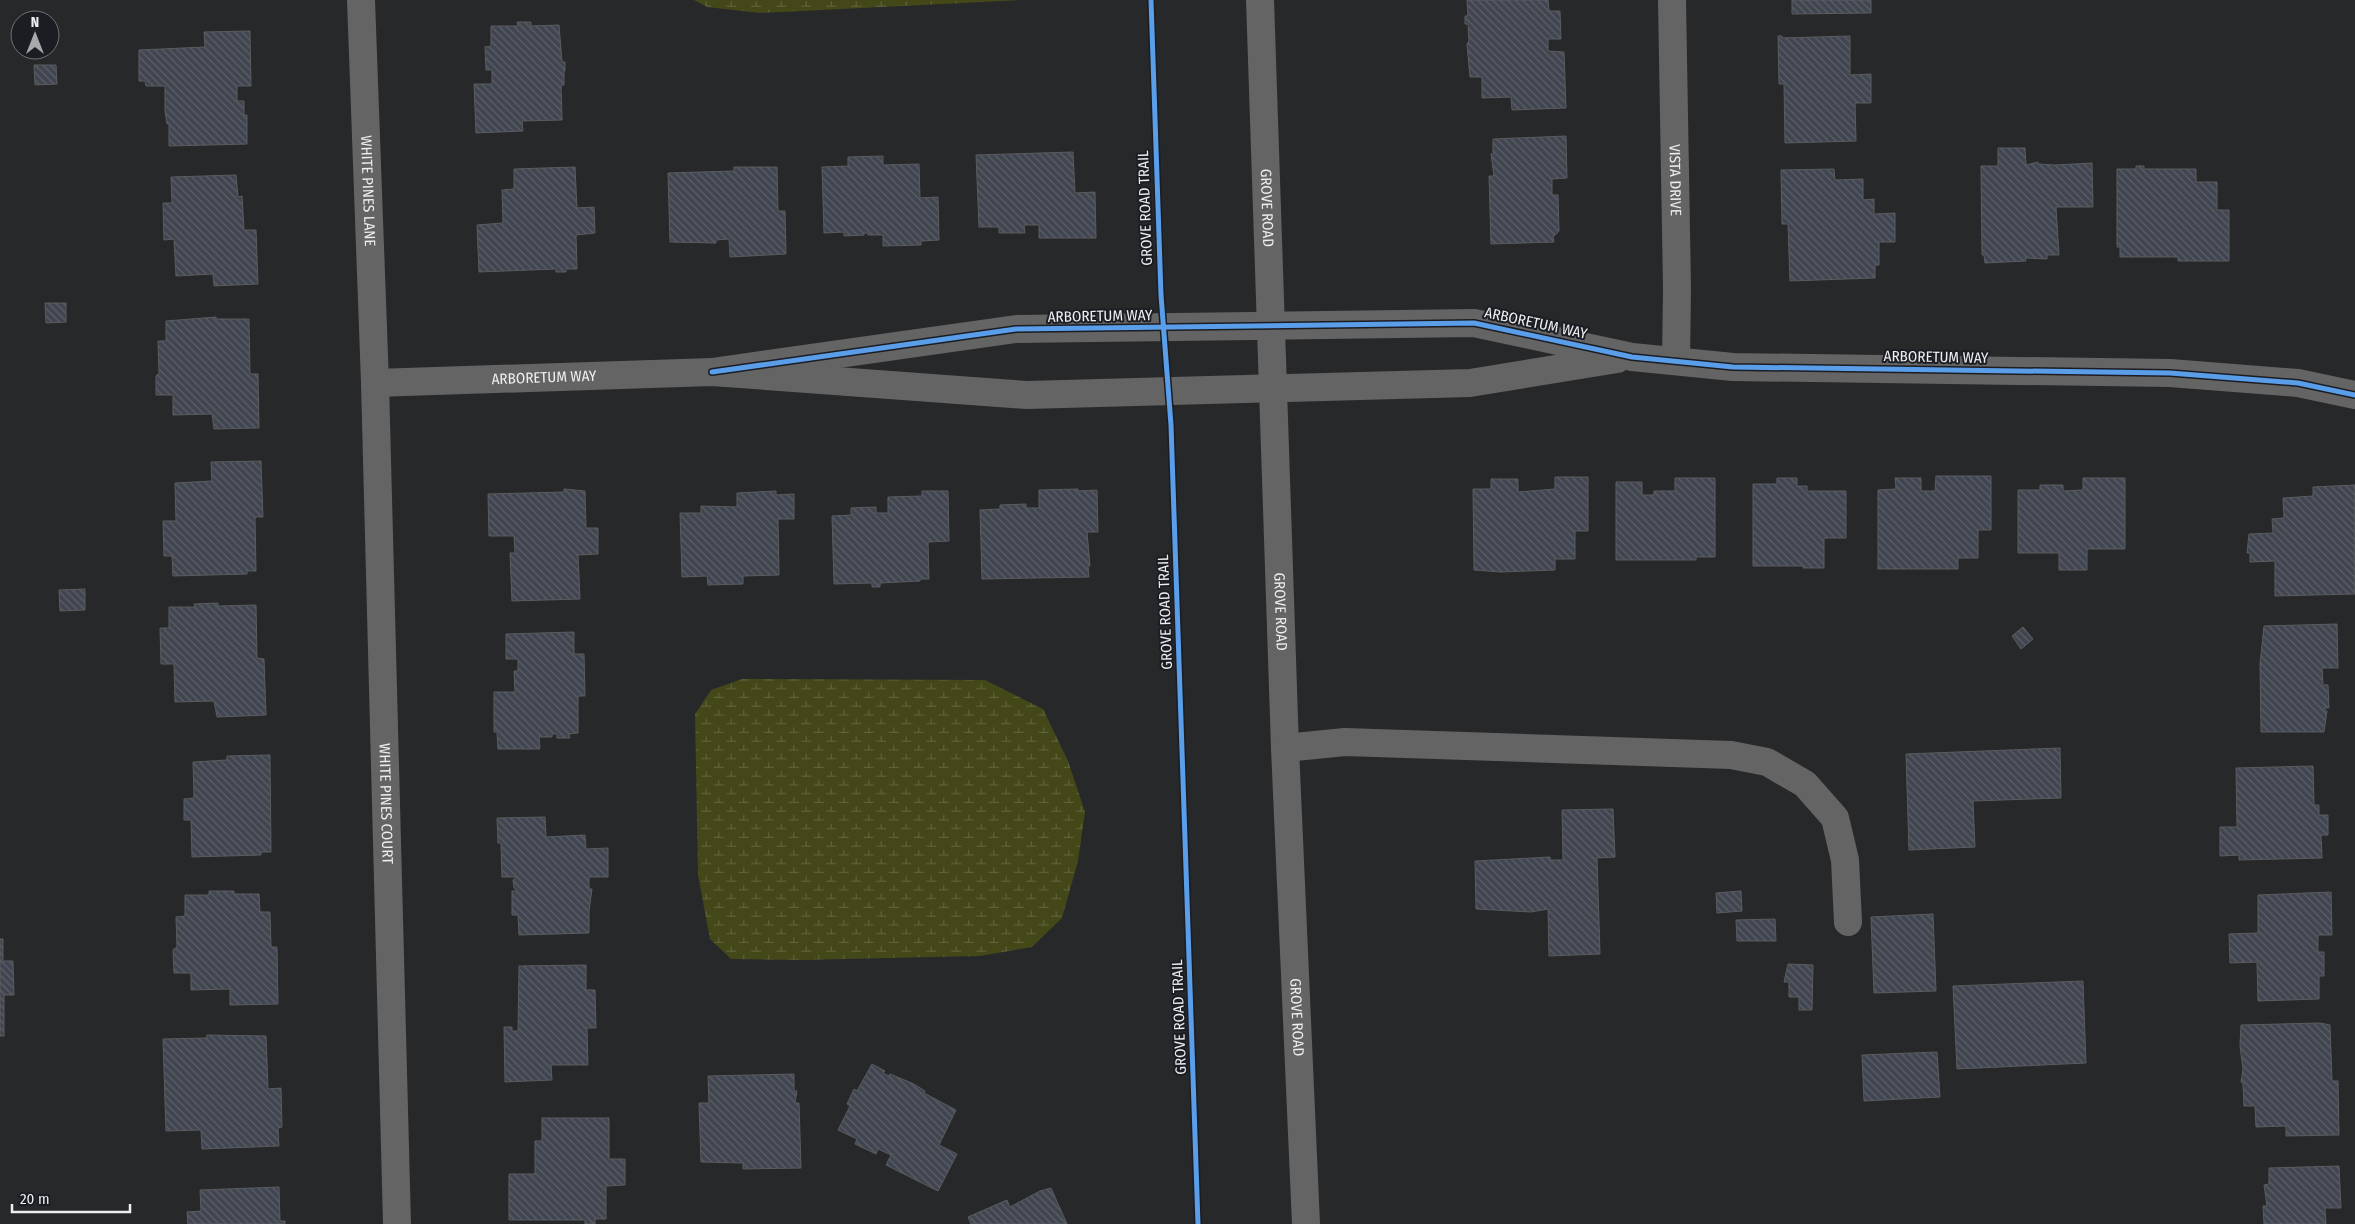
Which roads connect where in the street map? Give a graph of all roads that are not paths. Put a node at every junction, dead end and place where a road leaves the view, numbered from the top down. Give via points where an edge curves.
1 (362, 0) edge
2 (1260, 0) edge
3 (1672, 0) edge
4 (1271, 325) junction
5 (1632, 357) junction
6 (1676, 361) junction
7 (712, 372) junction
8 (374, 384) junction
9 (1273, 387) junction
10 (2355, 394) edge
11 (1285, 748) junction
12 (1848, 922) dead end
13 (397, 1224) edge
14 (1306, 1224) edge

1 - 8 street, WHITE PINES LANE
2 - 4 street, GROVE ROAD
3 - 6 street, VISTA DRIVE
4 - 5 street, ARBORETUM WAY via 1474,323
4 - 7 street, ARBORETUM WAY via 1016,329
4 - 9 street, GROVE ROAD
5 - 6 street, ARBORETUM WAY
5 - 9 street, ARBORETUM WAY via 1470,384
6 - 10 street, ARBORETUM WAY via 1733,366 2170,373 2298,383
7 - 8 street, ARBORETUM WAY
7 - 9 street, ARBORETUM WAY via 1027,395
8 - 13 street, WHITE PINES COURT
9 - 11 street, GROVE ROAD
11 - 12 street via 1345,742 1732,755 1767,762 1805,784 1835,818 1844,860
11 - 14 street, GROVE ROAD

